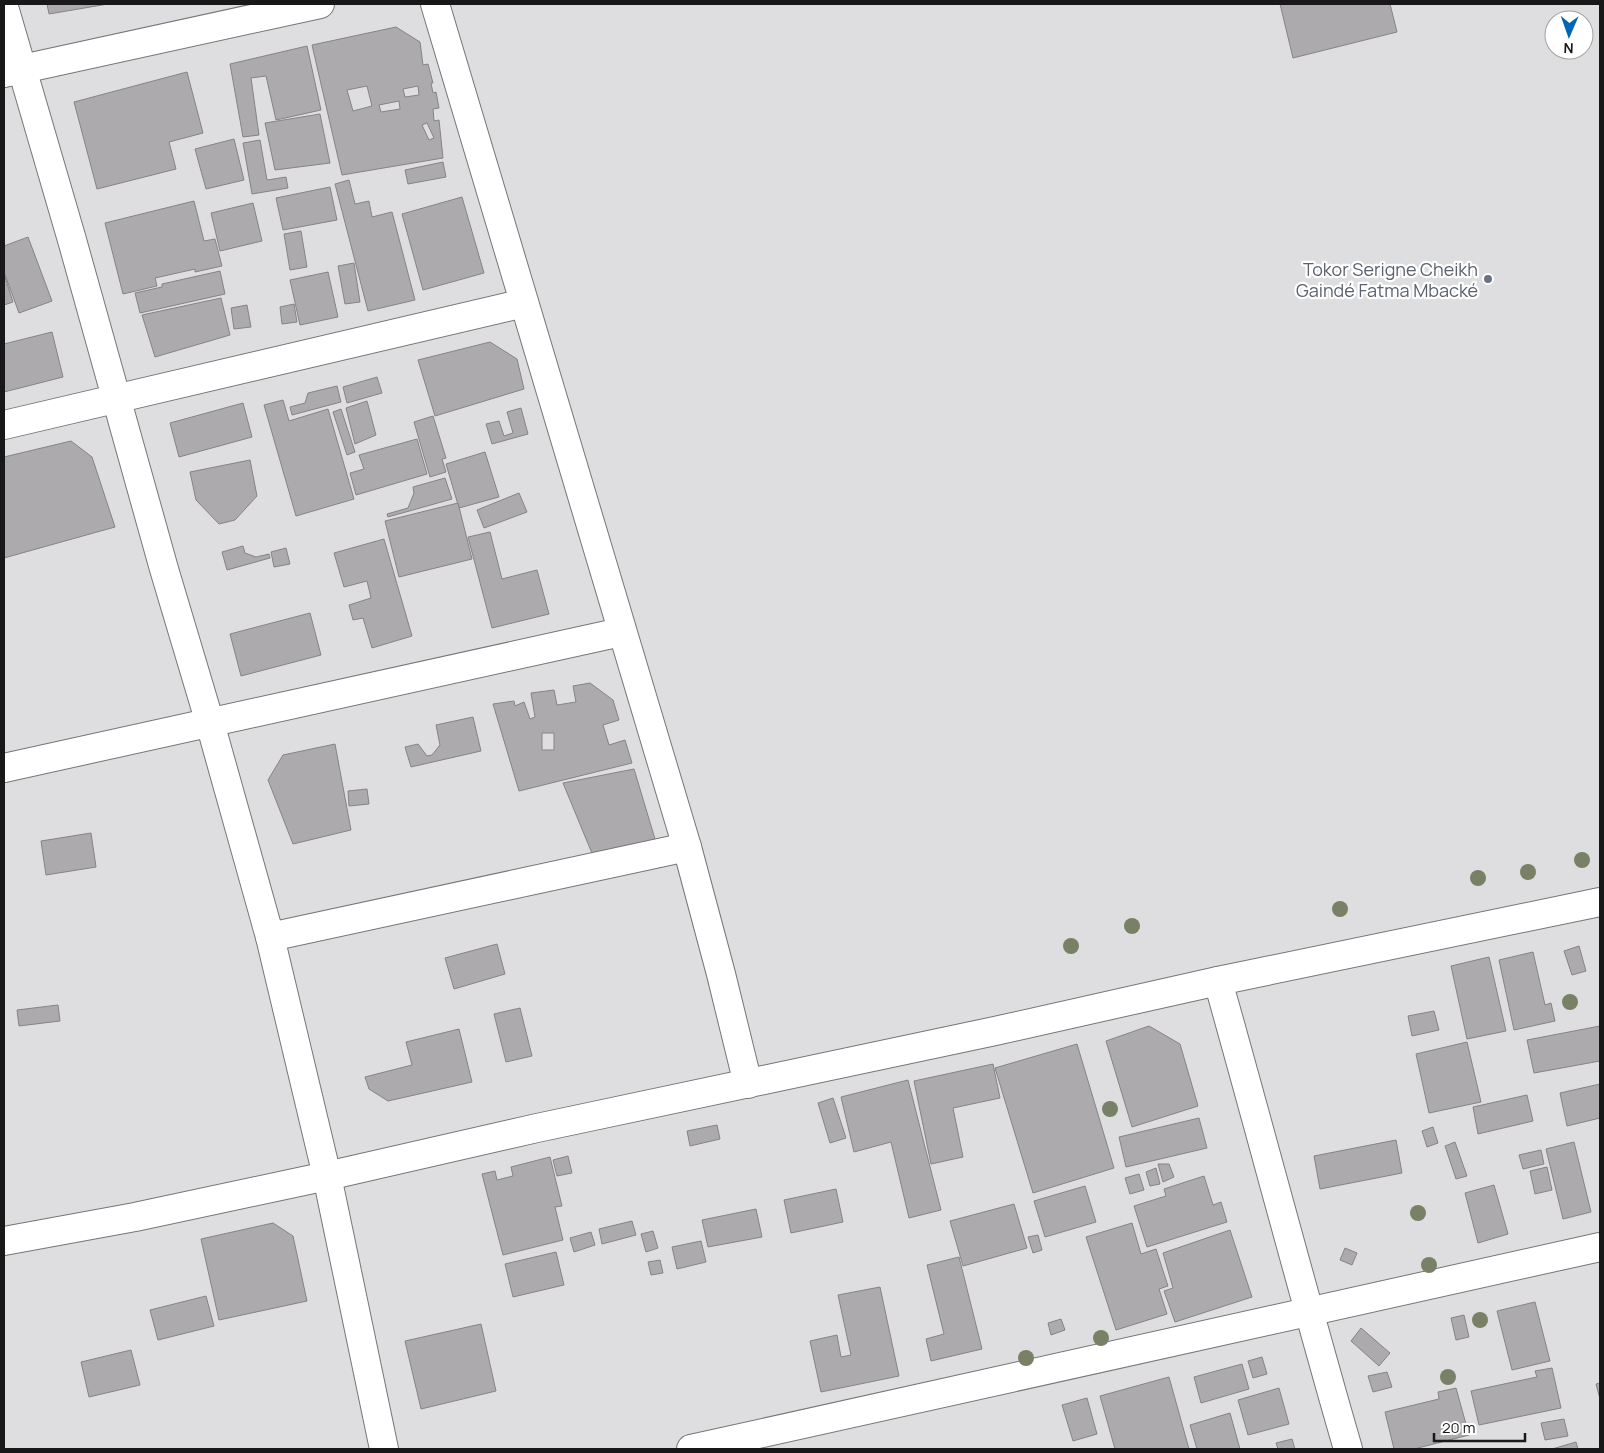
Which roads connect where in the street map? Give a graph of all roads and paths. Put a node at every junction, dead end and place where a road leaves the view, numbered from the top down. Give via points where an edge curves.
1 (320, 4) edge
2 (435, 4) edge
3 (4, 7) edge
4 (13, 71) edge
5 (524, 303) junction
6 (117, 399) junction
7 (4, 425) edge
8 (621, 632) junction
9 (210, 723) junction
10 (4, 768) edge
11 (686, 847) junction
12 (1600, 902) edge
13 (270, 937) junction
14 (1218, 981) junction
15 (748, 1084) junction
16 (327, 1176) junction
17 (4, 1241) edge
18 (1600, 1247) edge
19 (1308, 1312) junction
20 (384, 1449) edge
21 (691, 1449) edge
22 (1348, 1449) edge

1 - 4 street
2 - 5 street
3 - 4 street
4 - 6 street
5 - 6 street
5 - 8 street
6 - 7 street
6 - 9 street
8 - 9 street
8 - 11 street
9 - 10 street
9 - 13 street
11 - 13 street
11 - 15 street
12 - 14 street
13 - 16 street
14 - 15 street
14 - 19 street
15 - 16 street
16 - 17 street
16 - 20 street
18 - 19 street
19 - 21 street
19 - 22 street

